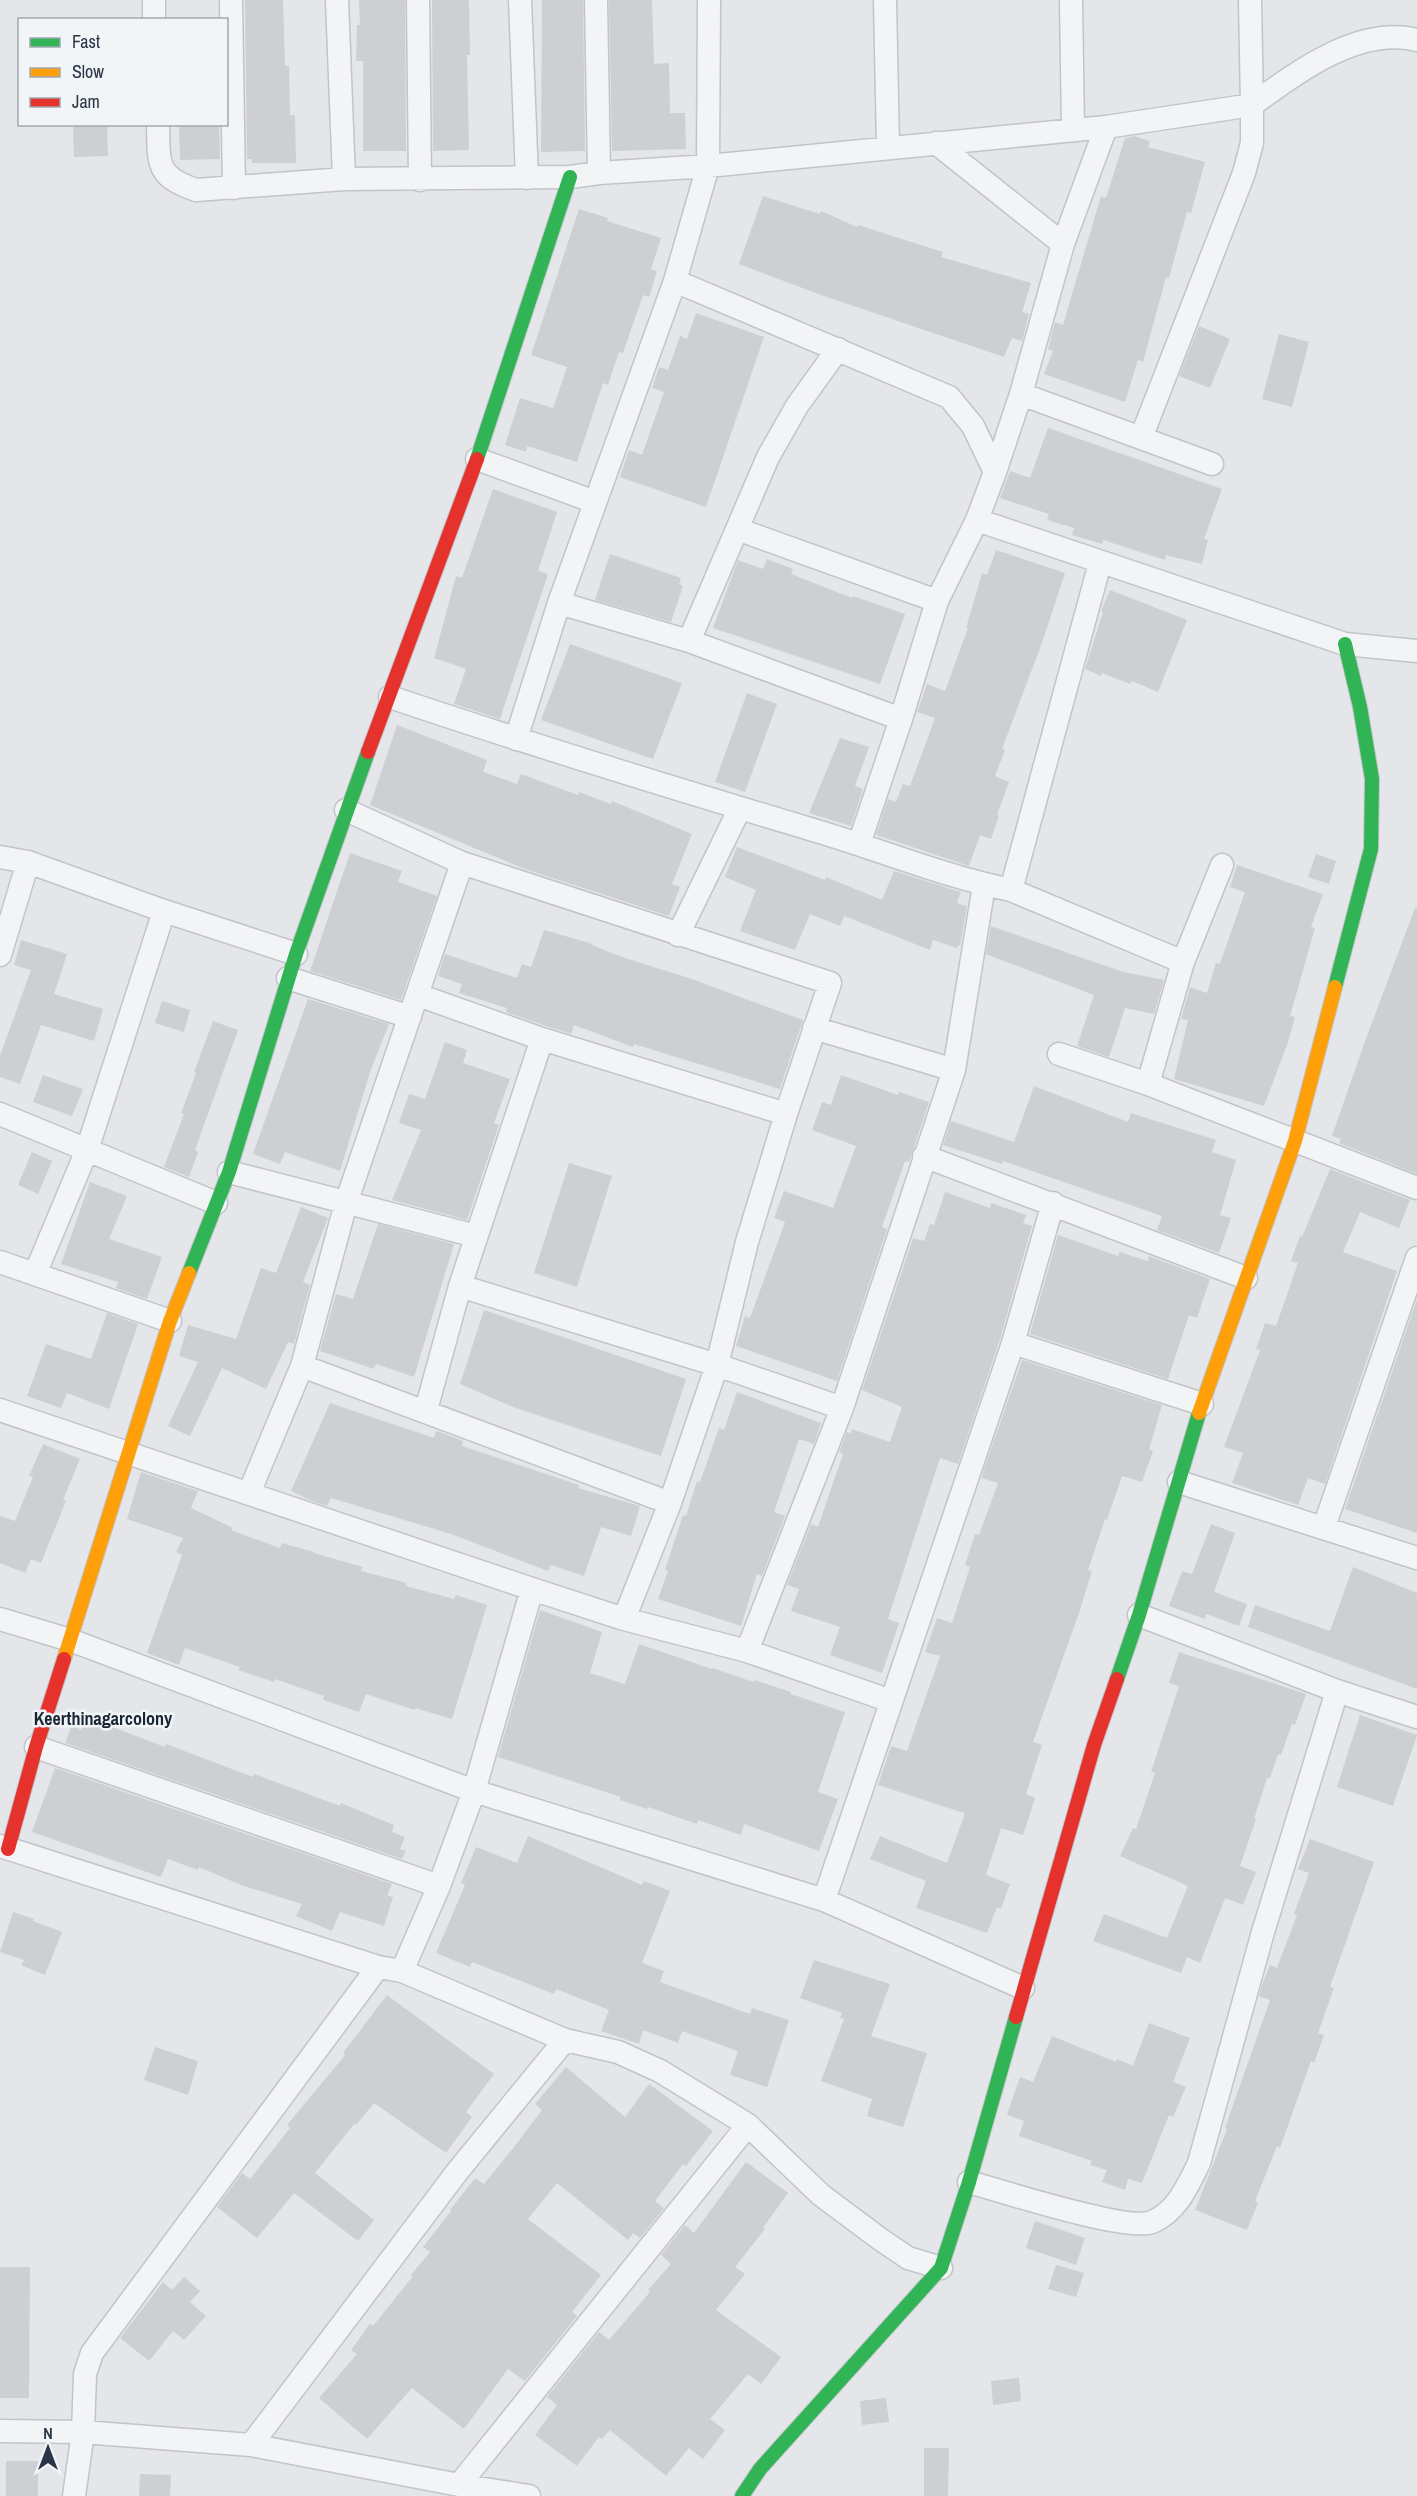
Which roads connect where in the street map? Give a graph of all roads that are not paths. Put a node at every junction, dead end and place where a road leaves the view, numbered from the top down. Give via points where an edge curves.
1 (154, 0) edge
2 (231, 0) edge
3 (337, 0) edge
4 (418, 0) edge
5 (520, 0) edge
6 (596, 0) edge
7 (709, 0) edge
8 (885, 0) edge
9 (1071, 0) edge
10 (1250, 0) edge
11 (154, 18) edge
12 (1417, 40) edge
13 (1252, 105) junction
14 (158, 126) edge
15 (1106, 127) junction
16 (1073, 130) junction
17 (936, 143) junction
18 (888, 147) junction
19 (708, 166) junction
20 (599, 173) junction
21 (570, 177) junction
22 (527, 178) junction
23 (344, 179) junction
24 (420, 180) junction
25 (234, 188) junction
26 (1063, 244) junction
27 (675, 281) junction
28 (838, 349) junction
29 (1021, 394) junction
30 (1141, 438) junction
31 (477, 459) junction
32 (1212, 464) dead end
33 (995, 472) junction
34 (595, 502) junction
35 (977, 520) junction
36 (737, 529) junction
37 (1100, 563) junction
38 (937, 601) junction
39 (559, 603) junction
40 (689, 641) junction
41 (1345, 644) junction
42 (1417, 651) edge
43 (390, 697) junction
44 (901, 719) junction
45 (516, 739) junction
46 (740, 808) junction
47 (346, 810) junction
48 (859, 844) junction
49 (0, 857) edge
50 (28, 862) junction
51 (462, 863) junction
52 (1222, 865) dead end
53 (984, 885) junction
54 (1011, 890) junction
55 (164, 911) junction
56 (678, 935) junction
57 (296, 954) junction
58 (0, 955) edge
59 (1183, 963) junction
60 (288, 978) junction
61 (418, 995) junction
62 (410, 1017) junction
63 (814, 1028) junction
64 (542, 1039) junction
65 (1059, 1054) dead end
66 (954, 1070) junction
67 (1148, 1084) junction
68 (0, 1114) edge
69 (786, 1114) junction
70 (1295, 1140) junction
71 (87, 1150) junction
72 (924, 1156) junction
73 (229, 1172) junction
74 (1417, 1188) edge
75 (216, 1203) junction
76 (346, 1203) junction
77 (1053, 1203) junction
78 (476, 1236) junction
79 (1417, 1258) edge
80 (0, 1262) edge
81 (35, 1274) junction
82 (1246, 1278) junction
83 (460, 1286) junction
84 (170, 1321) junction
85 (1013, 1343) junction
86 (302, 1365) junction
87 (717, 1365) junction
88 (1202, 1404) junction
89 (842, 1408) junction
90 (0, 1410) edge
91 (426, 1410) junction
92 (129, 1454) junction
93 (1179, 1482) junction
94 (249, 1493) junction
95 (670, 1503) junction
96 (1324, 1527) junction
97 (1417, 1558) edge
98 (532, 1589) junction
99 (1139, 1615) junction
100 (0, 1619) edge
101 (624, 1619) junction
102 (70, 1640) junction
103 (747, 1651) junction
104 (1337, 1691) junction
105 (891, 1701) junction
106 (1417, 1717) edge
107 (36, 1747) junction
108 (474, 1791) junction
109 (4, 1847) edge
110 (439, 1886) junction
111 (824, 1900) junction
112 (378, 1967) junction
113 (402, 1971) junction
114 (1023, 1988) junction
115 (565, 2040) junction
116 (748, 2125) junction
117 (969, 2182) junction
118 (941, 2268) junction
119 (0, 2431) edge
120 (82, 2432) junction
121 (251, 2445) junction
122 (459, 2485) junction
123 (492, 2493) edge
124 (74, 2496) edge
125 (529, 2496) edge
126 (742, 2496) edge

1 - 11 street
2 - 25 street
3 - 23 street
4 - 24 street
5 - 22 street
6 - 20 street
7 - 19 street
8 - 18 street
9 - 16 street
10 - 13 street
12 - 13 street via 1400,36 1365,40 1296,73
13 - 15 street
13 - 30 street via 1252,143 1244,173
14 - 25 street via 163,171 176,183 196,190
15 - 16 street
15 - 26 street
16 - 17 street
17 - 18 street
17 - 26 street
18 - 19 street
19 - 20 street
19 - 27 street
20 - 21 street
21 - 22 street
21 - 31 street
22 - 24 street
23 - 24 street
23 - 25 street
26 - 29 street
27 - 28 street
27 - 34 street
28 - 33 street via 949,397 974,426
28 - 36 street via 797,406 768,457
29 - 30 street
29 - 33 street
30 - 32 street
31 - 34 street
31 - 43 street
33 - 35 street
34 - 39 street
35 - 37 street
35 - 38 street
36 - 38 street
36 - 40 street
37 - 41 street
37 - 54 street
38 - 44 street
39 - 40 street
39 - 45 street
40 - 44 street
41 - 42 street
41 - 70 street via 1372,779 1371,849
43 - 45 street
43 - 47 street
44 - 48 street
45 - 46 street
46 - 48 street
46 - 56 street
47 - 51 street
47 - 57 street
48 - 53 street
49 - 50 street
50 - 55 street
50 - 58 street
51 - 56 street
51 - 61 street
52 - 59 street
53 - 54 street
53 - 66 street
54 - 59 street
55 - 57 street
55 - 71 street
56 - 63 street via 830,983
57 - 60 street
59 - 67 street
60 - 62 street
60 - 73 street
61 - 62 street
61 - 64 street
62 - 76 street
63 - 66 street
63 - 69 street
64 - 69 street
64 - 78 street
65 - 67 street
66 - 72 street
67 - 70 street
68 - 71 street
69 - 87 street via 747,1242
70 - 74 street
70 - 82 street
71 - 75 street
71 - 81 street
72 - 77 street
72 - 89 street
73 - 75 street
73 - 76 street
75 - 84 street
76 - 78 street
76 - 86 street
77 - 82 street
77 - 85 street
78 - 83 street
79 - 96 street
80 - 81 street
81 - 84 street
82 - 88 street
83 - 87 street
83 - 91 street
84 - 92 street
85 - 88 street
85 - 105 street
86 - 91 street
86 - 94 street
87 - 89 street
87 - 95 street
88 - 93 street
89 - 103 street
90 - 92 street
91 - 95 street
92 - 94 street
92 - 102 street
93 - 96 street
93 - 99 street
94 - 98 street
95 - 101 street
96 - 97 street
98 - 101 street
98 - 108 street
99 - 104 street
99 - 114 street via 1094,1745
100 - 102 street
101 - 103 street
102 - 107 street
102 - 108 street
103 - 105 street
104 - 106 street
104 - 117 street via 1263,1932 1199,2163 1171,2211 1150,2223 1122,2224
105 - 111 street
107 - 109 street
107 - 110 street
108 - 110 street
108 - 111 street
109 - 112 street
110 - 113 street
111 - 114 street
112 - 113 street
112 - 120 street via 92,2353 85,2374
113 - 115 street
114 - 117 street
115 - 116 street via 618,2052 660,2071
115 - 121 street via 456,2172
116 - 118 street via 821,2195 908,2258
116 - 122 street
117 - 118 street
118 - 126 street via 760,2469
119 - 120 street
120 - 121 street
120 - 124 street
121 - 122 street
122 - 123 street
123 - 125 street

